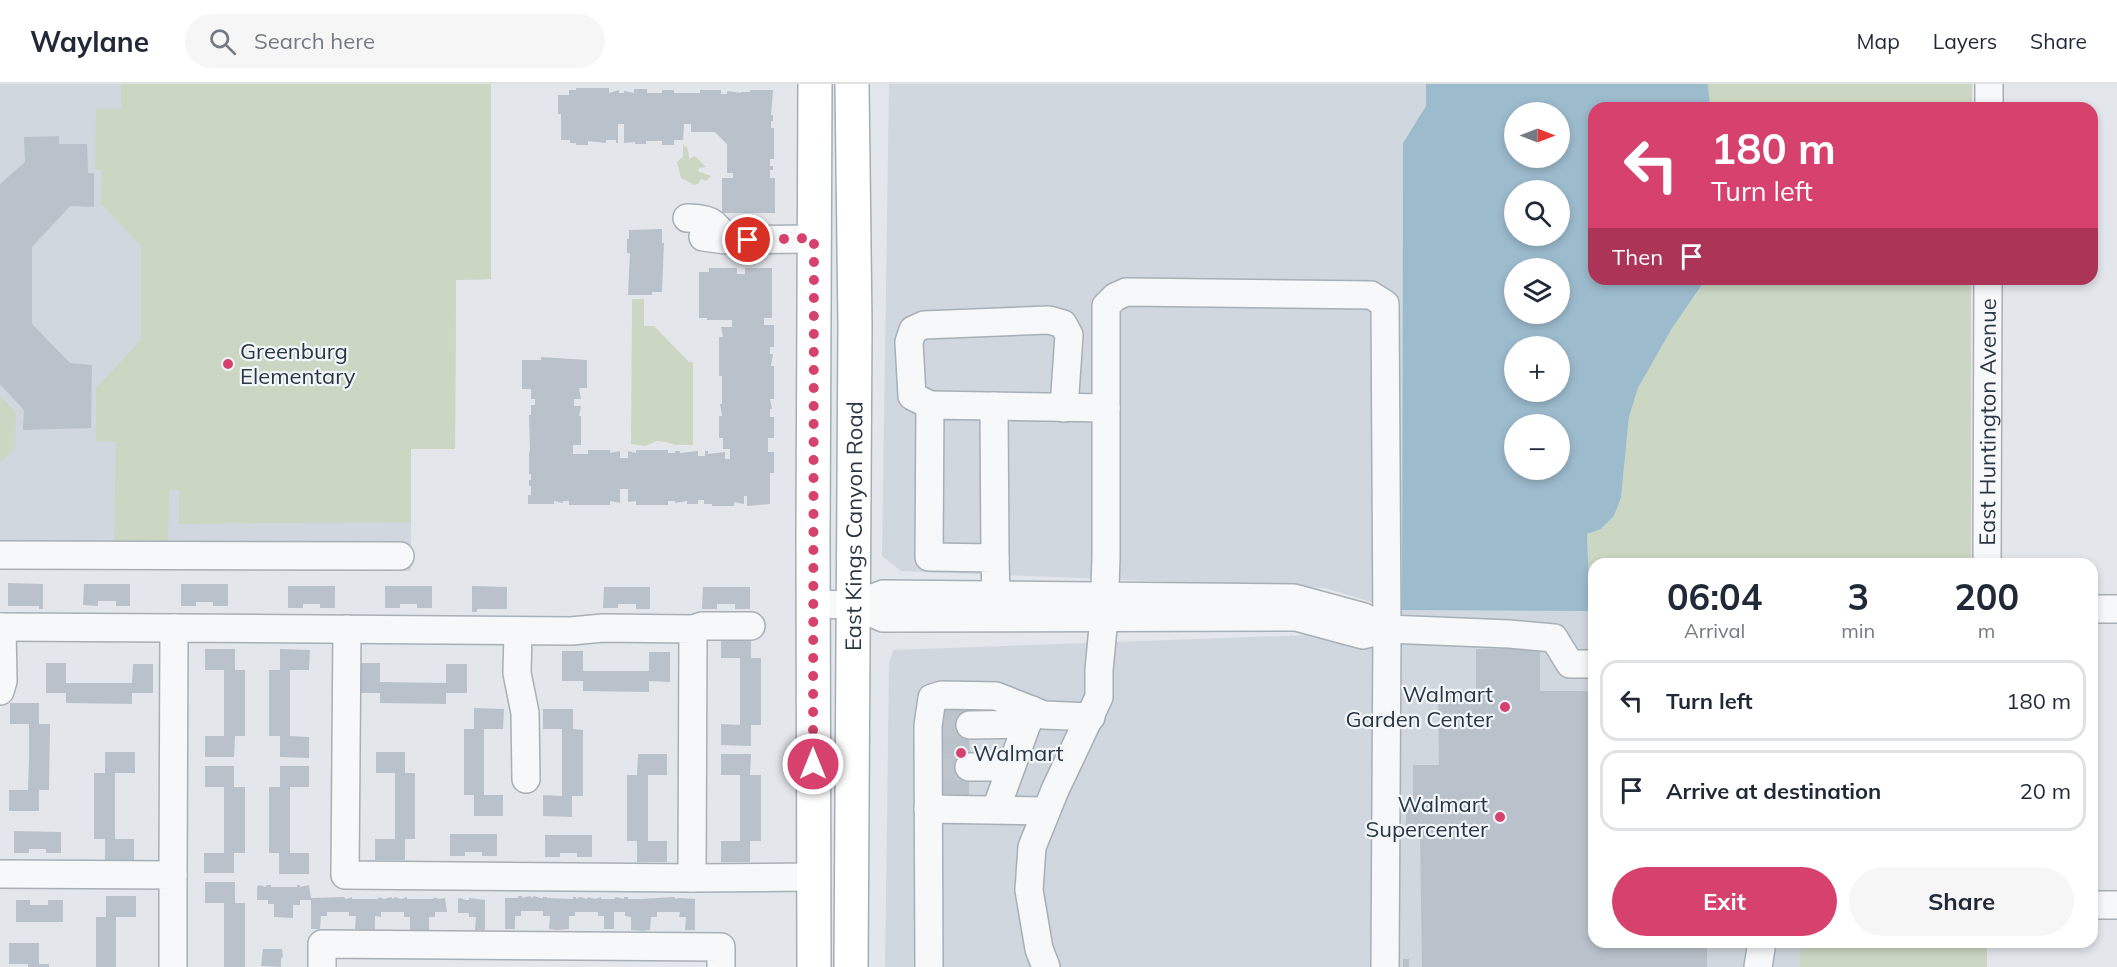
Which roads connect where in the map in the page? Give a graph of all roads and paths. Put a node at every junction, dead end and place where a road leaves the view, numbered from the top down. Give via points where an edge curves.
1 (815, 84) edge
2 (852, 84) edge
3 (1989, 84) edge
4 (1989, 102) edge
5 (705, 232) dead end
6 (814, 238) junction
7 (1988, 285) edge
8 (930, 405) junction
9 (994, 406) junction
10 (1064, 408) junction
11 (1106, 408) junction
12 (0, 555) edge
13 (400, 556) dead end
14 (995, 558) junction
15 (1987, 558) edge
16 (996, 597) junction
17 (813, 604) junction
18 (854, 605) junction
19 (1104, 607) junction
20 (2098, 609) edge
21 (2117, 609) edge
22 (751, 626) dead end
23 (1, 627) edge
24 (174, 628) junction
25 (347, 629) junction
26 (693, 629) junction
27 (1387, 629) junction
28 (518, 631) junction
29 (1588, 664) edge
30 (0, 691) edge
31 (1029, 717) junction
32 (1091, 717) junction
33 (970, 725) tunnel mouth
34 (969, 767) tunnel mouth
35 (1011, 767) junction
36 (526, 779) dead end
37 (928, 809) junction
38 (996, 809) junction
39 (1046, 811) junction
40 (0, 874) edge
41 (172, 874) junction
42 (813, 877) junction
43 (692, 878) junction
44 (2098, 905) edge
45 (2117, 905) edge
46 (1760, 948) edge
47 (172, 967) edge
48 (322, 967) edge
49 (721, 967) edge
50 (814, 967) edge
51 (851, 967) edge
52 (929, 967) edge
53 (1046, 967) edge
54 (1385, 967) edge
55 (1758, 967) edge

1 - 6 main road, East Kings Canyon Road
2 - 18 main road, East Kings Canyon Road
3 - 4 street
5 - 6 street
6 - 17 main road, East Kings Canyon Road
7 - 15 street, East Huntington Avenue
8 - 9 street
8 - 10 street via 912,396 909,342 913,330 924,325 1048,320 1063,324 1069,335
8 - 14 street via 929,557
9 - 10 street
9 - 14 street
10 - 11 street
11 - 19 street
11 - 27 street via 1106,306 1126,292 1371,295 1385,304
12 - 13 street
14 - 16 street
16 - 18 street via 883,594
16 - 19 street
17 - 18 street
17 - 42 main road, East Kings Canyon Road
18 - 19 street via 883,618
18 - 51 main road, East Kings Canyon Road
19 - 27 street via 1296,616 1363,635
19 - 32 street via 1100,697
20 - 21 street
22 - 26 street
23 - 24 street
23 - 30 street
24 - 25 street
24 - 41 street
25 - 28 street
25 - 43 street via 345,875
26 - 28 street via 603,627
26 - 43 street
27 - 29 street via 1554,638 1570,664
27 - 54 street
28 - 36 street via 517,673 525,713
31 - 32 street
31 - 33 street
31 - 35 street
31 - 37 street via 996,696 942,694 932,698
32 - 39 street
34 - 35 street
35 - 38 street
37 - 38 street
37 - 52 street
38 - 39 street
39 - 53 street via 1032,847 1029,890 1039,950
40 - 41 street
41 - 47 street
42 - 43 street
42 - 50 main road, East Kings Canyon Road
44 - 45 street
46 - 55 street
48 - 49 street via 322,944 333,944 721,947

